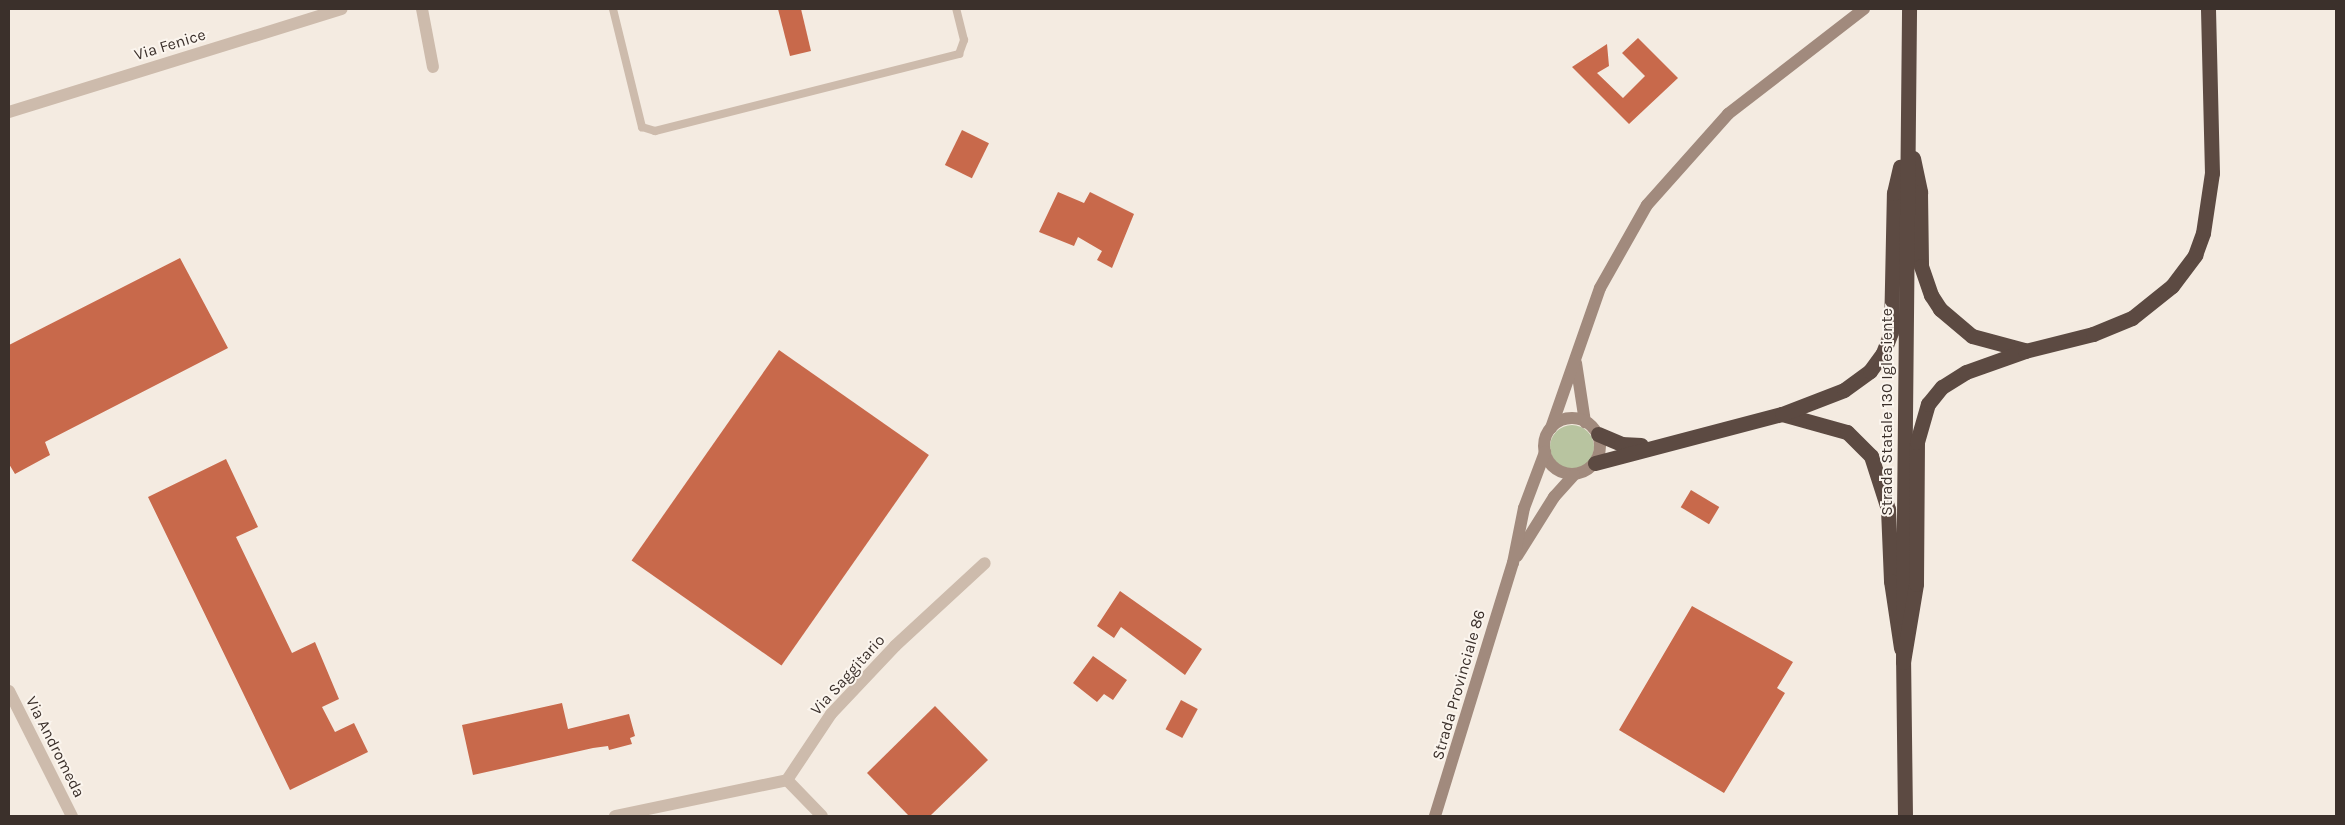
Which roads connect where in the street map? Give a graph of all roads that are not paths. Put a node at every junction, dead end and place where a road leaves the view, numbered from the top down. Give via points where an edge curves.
1 (341, 9) edge
2 (422, 9) edge
3 (613, 9) edge
4 (956, 9) edge
5 (1864, 9) edge
6 (2208, 9) edge
7 (1909, 15) edge
8 (433, 67) dead end
9 (9, 112) edge
10 (1907, 131) junction
11 (2025, 351) junction
12 (1575, 357) junction
13 (1782, 414) junction
14 (1585, 422) junction
15 (1551, 428) junction
16 (1598, 434) junction
17 (1655, 445) junction
18 (1545, 452) junction
19 (1595, 463) junction
20 (1574, 475) junction
21 (985, 563) dead end
22 (1512, 563) junction
23 (1903, 662) junction
24 (9, 692) edge
25 (12, 709) edge
26 (786, 780) junction
27 (72, 816) edge
28 (614, 816) edge
29 (822, 816) edge
30 (1435, 816) edge
31 (1904, 816) edge

1 - 9 street, Via Fenice
2 - 8 street
3 - 4 lane via 642,127 655,131 959,54 964,40
5 - 12 street via 1728,114 1647,205 1600,288
6 - 11 highway via 2212,173 2204,234 2195,255 2172,286 2132,318 2093,334
7 - 10 highway, Strada Statale 130 Iglesiente
10 - 11 highway via 1920,192 1921,266 1931,296 1940,309 1972,336
10 - 13 highway via 1894,193 1891,332 1883,353 1850,386
10 - 23 highway, Strada Statale 130 Iglesiente
11 - 23 highway via 1954,379 1935,395 1921,421 1916,584
12 - 14 street
12 - 15 street
13 - 17 highway
13 - 23 highway via 1846,432 1871,456 1877,468 1888,509 1891,581
14 - 15 street via 1567,419
14 - 16 street
15 - 18 street
16 - 17 highway via 1621,444
16 - 19 street via 1600,449
17 - 19 highway
18 - 20 street via 1558,471
18 - 22 street, Strada Provinciale 86 via 1524,508
19 - 20 street
20 - 22 street, Strada Provinciale 86 via 1554,497
21 - 26 street, Via Saggitario via 894,646 832,714
22 - 30 street, Strada Provinciale 86
23 - 31 highway, Strada Statale 130 Iglesiente
24 - 25 street, Via Andromeda
25 - 27 street, Via Andromeda
26 - 28 street
26 - 29 street

